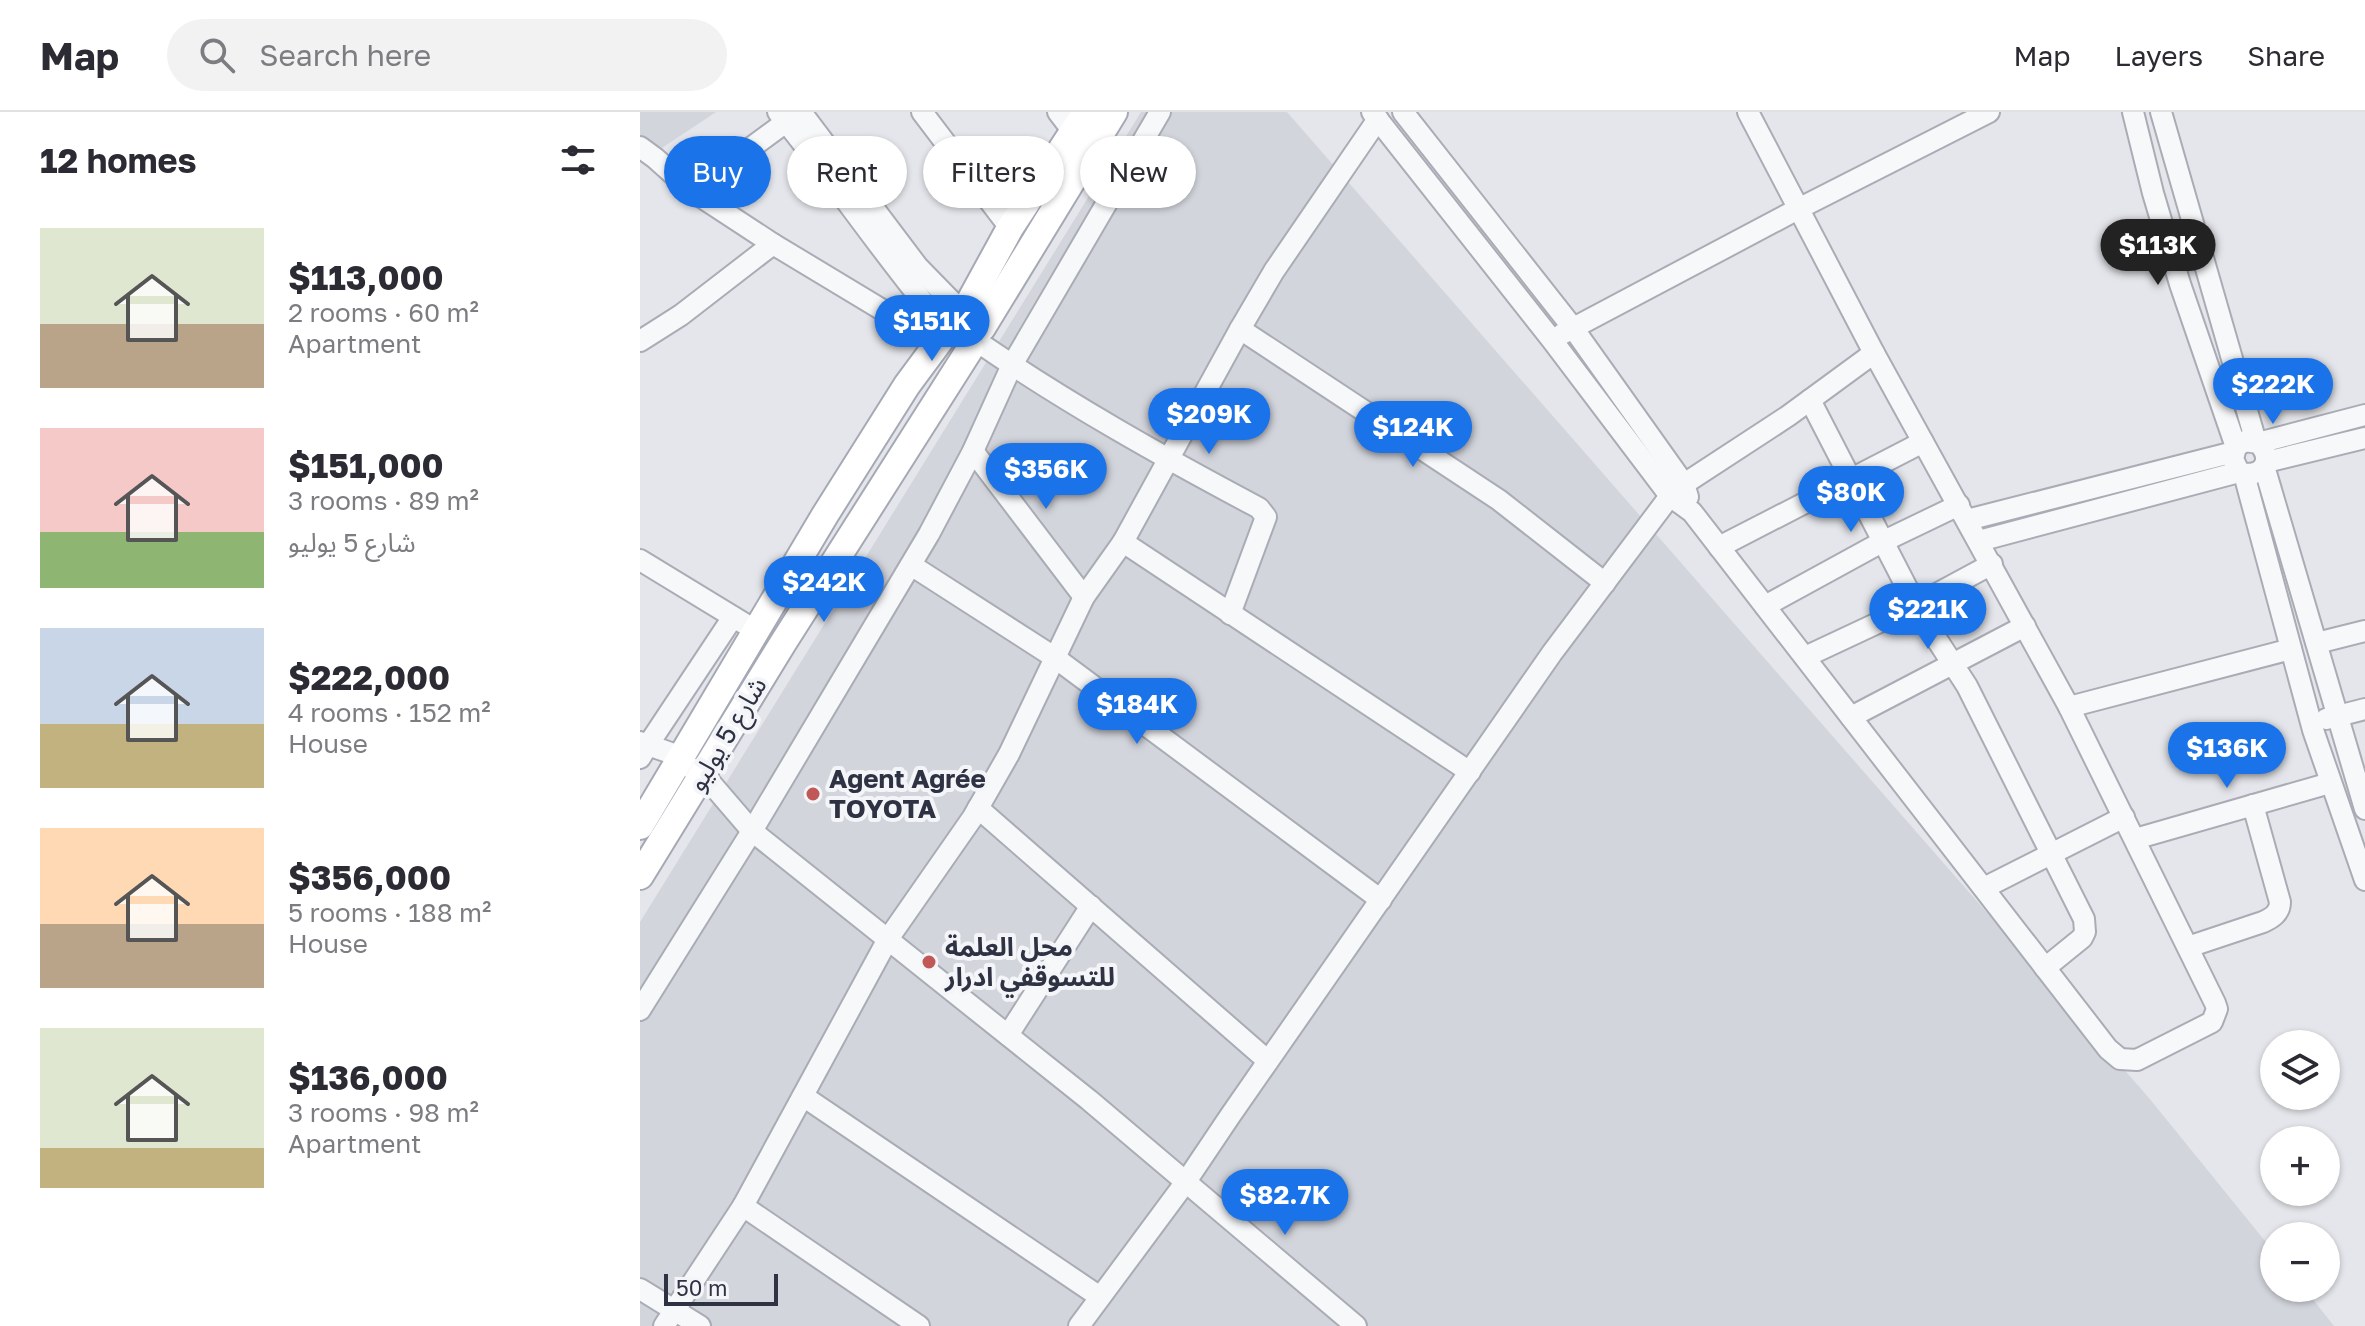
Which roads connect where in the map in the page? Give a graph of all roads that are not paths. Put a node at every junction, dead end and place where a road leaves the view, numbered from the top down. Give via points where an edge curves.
1 (1114, 112) edge
2 (1160, 112) edge
3 (1403, 112) edge
4 (1748, 112) edge
5 (1989, 112) edge
6 (2133, 112) edge
7 (2161, 112) edge
8 (929, 114) edge
9 (789, 115) edge
10 (1375, 115) edge
11 (1072, 119) edge
12 (762, 136) edge
13 (640, 147) edge
14 (664, 166) edge
15 (2183, 188) junction
16 (2153, 193) junction
17 (718, 208) edge
18 (1798, 209) junction
19 (1010, 228) junction
20 (773, 244) junction
21 (2210, 278) junction
22 (2180, 284) junction
23 (1573, 328) junction
24 (961, 329) junction
25 (1240, 329) junction
26 (1552, 340) junction
27 (640, 341) edge
28 (1874, 353) junction
29 (1012, 365) junction
30 (1810, 400) junction
31 (2365, 415) edge
32 (2365, 438) edge
33 (1923, 442) junction
34 (973, 451) junction
35 (2250, 457) junction
36 (1167, 459) junction
37 (1850, 479) junction
38 (1677, 490) junction
39 (1963, 513) junction
40 (1979, 541) junction
41 (1123, 542) junction
42 (1882, 542) junction
43 (1719, 547) junction
44 (640, 560) edge
45 (1992, 564) junction
46 (911, 565) junction
47 (1605, 583) junction
48 (1084, 597) junction
49 (1916, 605) junction
50 (1765, 606) junction
51 (1230, 614) junction
52 (744, 624) junction
53 (2025, 626) junction
54 (2365, 631) edge
55 (2317, 643) junction
56 (2291, 649) junction
57 (1054, 657) junction
58 (1805, 657) junction
59 (1952, 663) junction
60 (2069, 707) junction
61 (2365, 709) edge
62 (2338, 716) junction
63 (1851, 717) junction
64 (2311, 724) junction
65 (643, 748) edge
66 (688, 765) junction
67 (1470, 772) junction
68 (2330, 783) junction
69 (2362, 784) edge
70 (2253, 805) junction
71 (978, 808) junction
72 (2365, 809) edge
73 (2124, 817) junction
74 (640, 826) edge
75 (752, 831) junction
76 (2135, 839) junction
77 (2051, 852) junction
78 (640, 876) edge
79 (2365, 880) edge
80 (1984, 888) junction
81 (1381, 900) junction
82 (1091, 906) junction
83 (888, 939) junction
84 (2188, 947) junction
85 (2045, 968) junction
86 (640, 1010) edge
87 (1008, 1035) junction
88 (1268, 1061) junction
89 (803, 1096) junction
90 (1185, 1183) junction
91 (743, 1206) junction
92 (640, 1289) edge
93 (1100, 1297) junction
94 (669, 1318) edge
95 (700, 1326) edge
96 (919, 1326) edge
97 (1079, 1326) edge
98 (1356, 1326) edge

1 - 24 main road, شارع 5 يوليو
2 - 29 street
3 - 23 street
4 - 18 street
5 - 18 street
6 - 16 street
7 - 15 street
8 - 19 street
9 - 12 street
9 - 24 street via 918,267
10 - 25 street
10 - 26 street
11 - 19 main road, شارع 5 يوليو
13 - 14 street
15 - 16 street
15 - 21 street
16 - 22 street
17 - 20 street
18 - 23 street
18 - 28 street
19 - 24 main road, شارع 5 يوليو
20 - 24 street via 904,323
20 - 27 street
21 - 22 street
21 - 35 street
22 - 35 street
23 - 26 street
23 - 38 street
24 - 29 street
24 - 52 main road, شارع 5 يوليو via 907,385
24 - 66 main road, شارع 5 يوليو via 775,656
25 - 36 street
25 - 47 street via 1499,500
26 - 38 street
28 - 30 street
28 - 33 street
29 - 34 street
29 - 36 street
30 - 37 street
30 - 38 street
31 - 35 street
32 - 35 street
33 - 37 street
33 - 39 street
34 - 46 street
34 - 48 street
35 - 39 street
35 - 40 street
35 - 55 street
35 - 56 street
36 - 41 street
36 - 51 street via 1259,508 1266,517
37 - 42 street
37 - 43 street
38 - 43 street
38 - 47 street
39 - 40 street
39 - 42 street
40 - 45 street
41 - 48 street
41 - 51 street
42 - 49 street
42 - 50 street
43 - 50 street
44 - 52 street
45 - 49 street
45 - 53 street
46 - 57 street
46 - 75 street
47 - 67 street
48 - 57 street
49 - 58 street
49 - 59 street
50 - 58 street
51 - 67 street
52 - 65 street
52 - 66 main road, شارع 5 يوليو
53 - 59 street
53 - 60 street
54 - 55 street
55 - 62 street
56 - 60 street
56 - 64 street
57 - 71 street
57 - 81 street
58 - 63 street
59 - 63 street
59 - 77 street
60 - 73 street
61 - 62 street
62 - 64 street
62 - 69 street
63 - 80 street
64 - 68 street
65 - 66 street
66 - 74 main road, شارع 5 يوليو
66 - 75 street
66 - 78 main road, شارع 5 يوليو
67 - 81 street
68 - 70 street
68 - 79 street
69 - 72 street
70 - 76 street
70 - 84 street via 2279,909 2263,922
71 - 82 street
71 - 83 street
73 - 76 street
73 - 77 street
75 - 83 street
75 - 86 street
76 - 84 street
77 - 80 street
77 - 85 street via 2085,925 2082,938
80 - 85 street
81 - 88 street
82 - 87 street
82 - 88 street
83 - 87 street
83 - 89 street
84 - 85 street via 2217,1009 2212,1022 2134,1060 2120,1059 2108,1049
87 - 90 street
88 - 90 street
89 - 91 street
89 - 93 street
90 - 93 street
90 - 98 street
91 - 94 street
91 - 96 street
92 - 94 street
93 - 97 street
94 - 95 street

